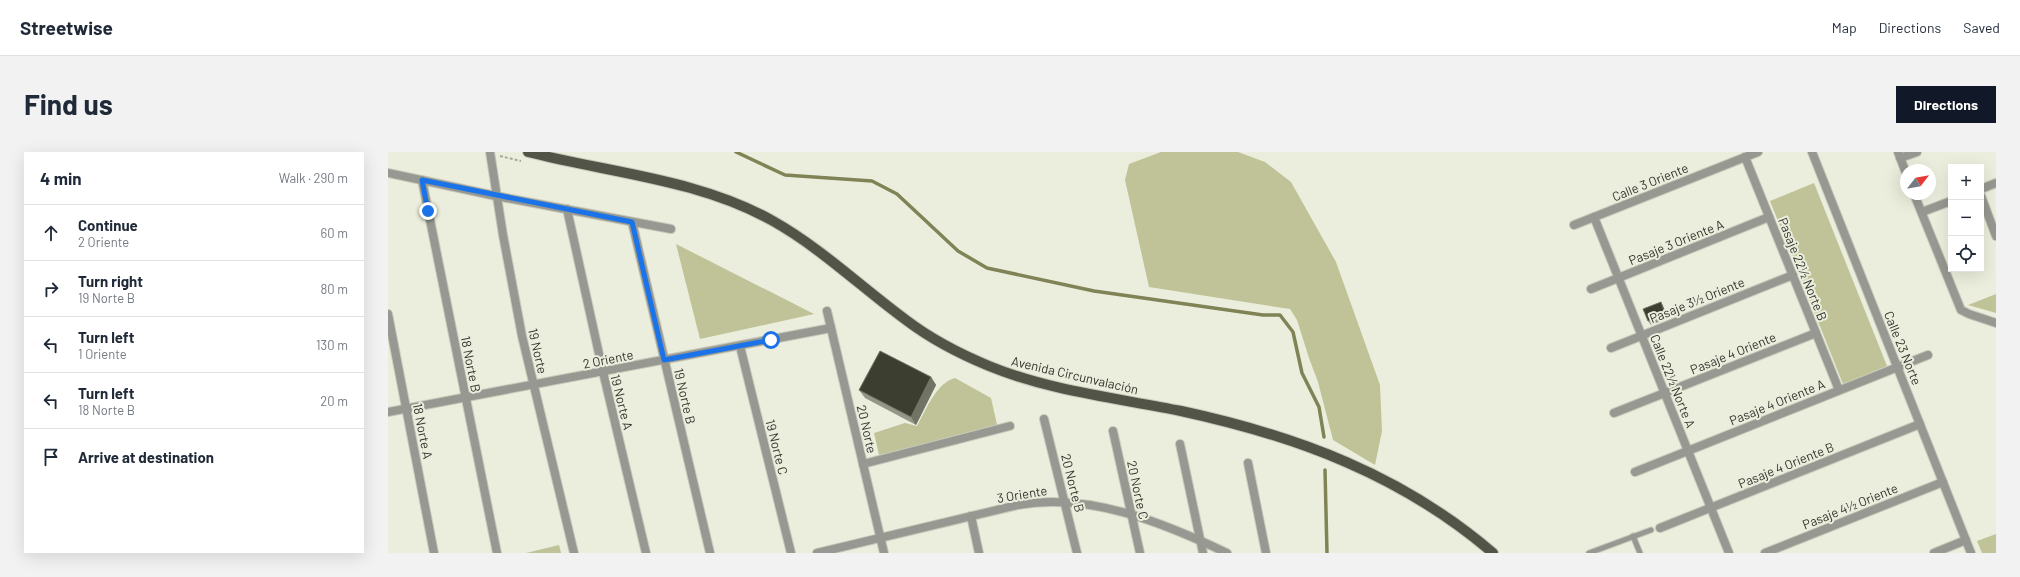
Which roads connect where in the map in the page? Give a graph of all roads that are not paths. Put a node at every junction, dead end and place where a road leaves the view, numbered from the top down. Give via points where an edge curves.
1 (1758, 152) edge
2 (1812, 152) edge
3 (1917, 152) edge
4 (490, 153) edge
5 (1899, 155) edge
6 (528, 157) edge
7 (1745, 157) junction
8 (388, 173) edge
9 (422, 180) junction
10 (1996, 183) edge
11 (1984, 188) edge
12 (496, 196) junction
13 (1917, 200) edge
14 (1982, 200) edge
15 (1948, 202) edge
16 (567, 210) junction
17 (1922, 212) junction
18 (1594, 217) junction
19 (1769, 217) junction
20 (632, 222) junction
21 (1574, 225) dead end
22 (671, 229) dead end
23 (1996, 236) edge
24 (1793, 275) junction
25 (1619, 278) junction
26 (1591, 289) dead end
27 (827, 311) dead end
28 (388, 314) edge
29 (1996, 323) edge
30 (832, 328) junction
31 (1816, 333) junction
32 (1642, 335) junction
33 (740, 346) junction
34 (1611, 348) dead end
35 (1928, 355) dead end
36 (664, 360) junction
37 (1898, 367) junction
38 (602, 372) junction
39 (534, 385) junction
40 (1839, 390) junction
41 (1665, 393) junction
42 (465, 398) junction
43 (406, 409) junction
44 (388, 412) edge
45 (1614, 413) dead end
46 (1044, 419) dead end
47 (1920, 424) junction
48 (1010, 426) dead end
49 (1113, 431) dead end
50 (1180, 444) dead end
51 (1688, 451) junction
52 (1248, 463) dead end
53 (863, 464) junction
54 (1635, 472) dead end
55 (1943, 482) junction
56 (1065, 501) junction
57 (1711, 508) junction
58 (971, 516) junction
59 (1132, 516) junction
60 (1660, 528) dead end
61 (1651, 530) dead end
62 (1633, 536) junction
63 (880, 537) junction
64 (1966, 540) junction
65 (1200, 541) junction
66 (434, 553) edge
67 (497, 553) edge
68 (574, 553) edge
69 (646, 553) edge
70 (710, 553) edge
71 (791, 553) edge
72 (817, 553) edge
73 (884, 553) edge
74 (979, 553) edge
75 (1077, 553) edge
76 (1140, 553) edge
77 (1203, 553) edge
78 (1227, 553) edge
79 (1266, 553) edge
80 (1493, 553) edge
81 (1589, 553) edge
82 (1640, 553) edge
83 (1729, 553) edge
84 (1765, 553) edge
85 (1934, 553) edge
86 (1972, 553) edge

1 - 7 street, Calle 3 Oriente
2 - 37 street, Calle 23 Norte
3 - 5 street
4 - 12 street, 19 Norte
6 - 80 main road, Avenida Circunvalación via 668,182 703,191 737,204 773,221 805,241 905,319 969,357 1002,371 1042,383 1219,420 1303,444 1353,464 1402,489 1447,517
7 - 18 street, Calle 3 Oriente
7 - 19 street, Pasaje 22½ Norte B
8 - 9 street
9 - 12 street
9 - 42 street, 18 Norte B
10 - 11 street
12 - 16 street
12 - 39 street, 19 Norte
13 - 17 street
14 - 23 street
15 - 17 street
16 - 20 street
16 - 38 street, 19 Norte A
17 - 29 street via 1961,310
18 - 21 street, Calle 3 Oriente
18 - 25 street, Calle 22½ Norte A
19 - 24 street, Pasaje 22½ Norte B
19 - 25 street, Pasaje 3 Oriente A
20 - 22 street
20 - 36 street, 19 Norte B
24 - 31 street, Pasaje 22½ Norte B
24 - 32 street, Pasaje 3½ Oriente
25 - 26 street, Pasaje 3 Oriente A
25 - 32 street, Calle 22½ Norte A
27 - 30 street, 20 Norte
28 - 43 street, 18 Norte A
30 - 33 street, 2 Oriente
30 - 53 street, 20 Norte
31 - 40 street, Pasaje 22½ Norte B
31 - 41 street, Pasaje 4 Oriente
32 - 34 street, Pasaje 3½ Oriente
32 - 41 street, Calle 22½ Norte A
33 - 36 street, 2 Oriente
33 - 71 street, 19 Norte C
35 - 37 street, Pasaje 4 Oriente A
36 - 38 street, 2 Oriente
36 - 70 street, 19 Norte B
37 - 40 street, Pasaje 4 Oriente A
37 - 47 street, Calle 23 Norte
38 - 39 street, 2 Oriente
38 - 69 street, 19 Norte A
39 - 42 street, 2 Oriente
39 - 68 street, 19 Norte
40 - 51 street, Pasaje 4 Oriente A
41 - 45 street, Pasaje 4 Oriente
41 - 51 street, Calle 22½ Norte A
42 - 43 street, 2 Oriente
42 - 67 street, 18 Norte B
43 - 44 street, 2 Oriente
43 - 66 street, 18 Norte A
46 - 56 street, 20 Norte B
47 - 55 street, Calle 23 Norte
47 - 57 street, Pasaje 4 Oriente B
48 - 53 street
49 - 59 street, 20 Norte C
50 - 65 street
51 - 54 street, Pasaje 4 Oriente A
51 - 57 street, Calle 22½ Norte A
52 - 79 street
53 - 63 street, 20 Norte
55 - 64 street, Calle 23 Norte
55 - 84 street, Pasaje 4½ Oriente
56 - 58 street, 3 Oriente via 1034,502
56 - 59 street, 3 Oriente
56 - 75 street, 20 Norte B
57 - 60 street, Pasaje 4 Oriente B
57 - 83 street, Calle 22½ Norte A
58 - 63 street, 3 Oriente
58 - 74 street
59 - 65 street, 3 Oriente
59 - 76 street, 20 Norte C
61 - 62 lane
62 - 81 lane
62 - 82 lane
63 - 72 street, 3 Oriente
63 - 73 street, 20 Norte
64 - 85 street
64 - 86 street, Calle 23 Norte
65 - 77 street
65 - 78 street, 3 Oriente

